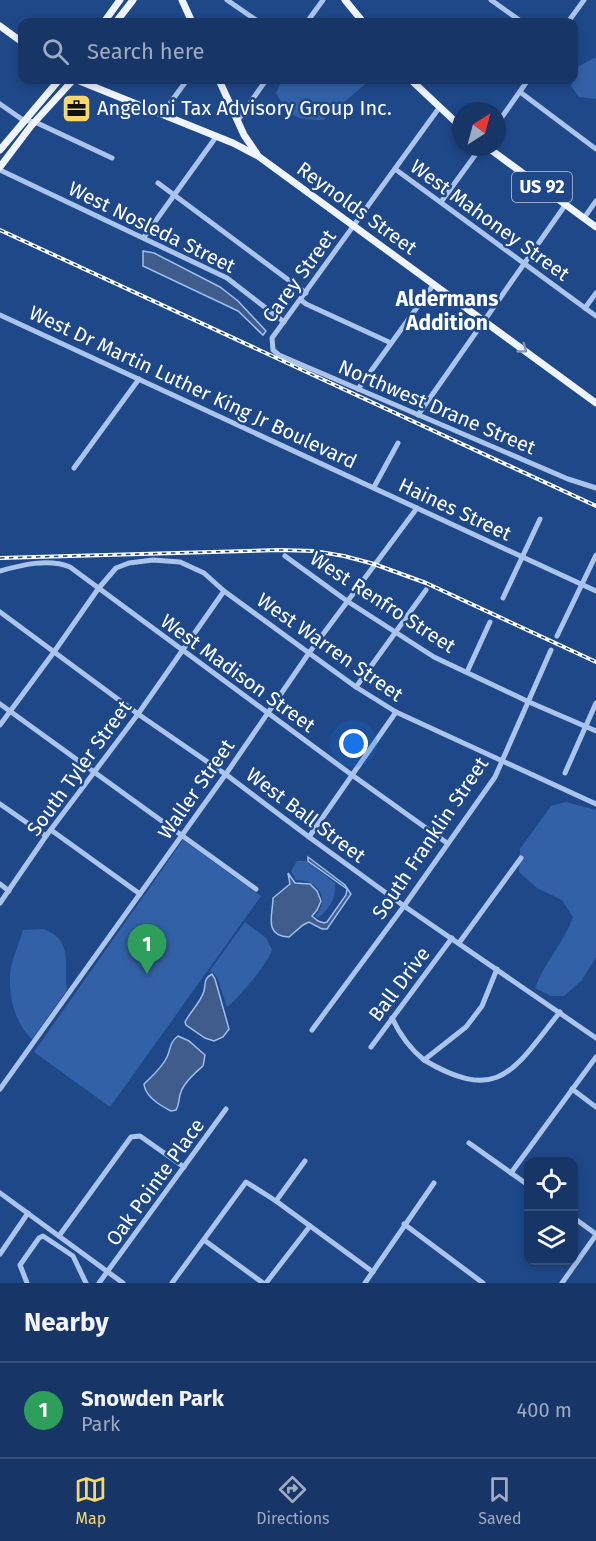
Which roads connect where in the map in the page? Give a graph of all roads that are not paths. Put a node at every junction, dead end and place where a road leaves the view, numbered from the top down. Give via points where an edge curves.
1 (120, 0) edge
2 (133, 0) edge
3 (182, 0) edge
4 (227, 0) edge
5 (322, 0) edge
6 (345, 0) edge
7 (491, 0) edge
8 (584, 0) edge
9 (107, 18) edge
10 (119, 18) edge
11 (190, 18) edge
12 (253, 18) edge
13 (310, 18) edge
14 (360, 18) edge
15 (516, 18) edge
16 (571, 18) edge
17 (0, 26) edge
18 (18, 39) edge
19 (55, 84) edge
20 (71, 84) edge
21 (85, 84) edge
22 (184, 84) edge
23 (221, 84) edge
24 (263, 84) edge
25 (415, 84) edge
26 (525, 84) edge
27 (519, 92) junction
28 (0, 104) edge
29 (439, 108) junction
30 (506, 111) edge
31 (162, 114) junction
32 (452, 119) edge
33 (23, 120) junction
34 (237, 120) junction
35 (35, 122) junction
36 (244, 135) junction
37 (216, 136) junction
38 (233, 143) junction
39 (596, 149) edge
40 (0, 150) edge
41 (258, 156) junction
42 (474, 156) edge
43 (499, 156) edge
44 (112, 159) dead end
45 (0, 169) edge
46 (395, 169) junction
47 (158, 183) dead end
48 (176, 194) junction
49 (596, 201) edge
50 (441, 202) junction
51 (566, 204) junction
52 (584, 218) junction
53 (354, 226) junction
54 (596, 226) edge
55 (144, 237) junction
56 (524, 263) junction
57 (434, 284) junction
58 (596, 292) edge
59 (306, 293) junction
60 (301, 300) junction
61 (585, 308) junction
62 (0, 315) edge
63 (596, 316) edge
64 (483, 320) junction
65 (284, 322) junction
66 (391, 343) junction
67 (272, 346) joint
68 (139, 379) junction
69 (358, 389) junction
70 (596, 403) edge
71 (418, 415) junction
72 (398, 443) dead end
73 (74, 468) dead end
74 (374, 487) junction
75 (596, 488) edge
76 (417, 508) junction
77 (540, 519) dead end
78 (596, 555) edge
79 (285, 556) dead end
80 (523, 558) junction
81 (0, 571) edge
82 (582, 585) junction
83 (98, 589) junction
84 (426, 590) dead end
85 (224, 591) junction
86 (596, 591) edge
87 (503, 598) dead end
88 (347, 601) junction
89 (0, 612) edge
90 (490, 622) dead end
91 (395, 632) junction
92 (557, 636) dead end
93 (181, 650) junction
94 (551, 650) dead end
95 (54, 652) junction
96 (309, 653) junction
97 (467, 672) junction
98 (356, 687) junction
99 (529, 702) junction
100 (0, 704) edge
101 (596, 704) edge
102 (10, 711) junction
103 (396, 712) junction
104 (267, 713) junction
105 (138, 714) junction
106 (0, 725) edge
107 (585, 725) junction
108 (596, 731) edge
109 (501, 761) junction
110 (93, 772) junction
111 (565, 772) dead end
112 (226, 774) junction
113 (352, 775) junction
114 (0, 804) edge
115 (596, 804) edge
116 (51, 830) junction
117 (46, 836) junction
118 (181, 836) junction
119 (309, 837) junction
120 (447, 843) junction
121 (521, 858) dead end
122 (0, 884) edge
123 (255, 889) dead end
124 (9, 891) junction
125 (140, 894) junction
126 (0, 903) edge
127 (404, 906) junction
128 (452, 938) junction
129 (459, 943) junction
130 (497, 969) junction
131 (560, 1012) junction
132 (392, 1018) junction
133 (312, 1030) dead end
134 (596, 1038) edge
135 (370, 1047) dead end
136 (596, 1057) edge
137 (424, 1060) junction
138 (0, 1089) edge
139 (572, 1089) junction
140 (596, 1107) edge
141 (226, 1109) dead end
142 (470, 1143) dead end
143 (305, 1161) dead end
144 (184, 1167) junction
145 (511, 1173) junction
146 (524, 1182) edge
147 (434, 1183) dead end
148 (0, 1193) edge
149 (276, 1201) junction
150 (28, 1213) junction
151 (578, 1221) edge
152 (404, 1224) junction
153 (310, 1226) junction
154 (596, 1234) edge
155 (59, 1236) junction
156 (204, 1240) junction
157 (0, 1254) edge
158 (108, 1272) junction
159 (373, 1272) junction
160 (27, 1283) edge
161 (86, 1283) edge
162 (99, 1283) edge
163 (123, 1283) edge
164 (172, 1283) edge
165 (265, 1283) edge
166 (365, 1283) edge
167 (483, 1283) edge
168 (562, 1283) edge

1 - 9 main road
2 - 10 main road
3 - 11 main road
4 - 12 street
5 - 13 street
6 - 14 main road
7 - 15 street
8 - 16 street
17 - 18 main road
19 - 33 main road
20 - 35 main road
21 - 31 main road, Reynolds Street
22 - 31 street
23 - 34 main road
24 - 34 street
25 - 29 main road
26 - 27 street
27 - 30 street
27 - 39 street
28 - 33 street
29 - 32 main road
29 - 46 street, Carey Street
31 - 37 main road, Reynolds Street
33 - 35 street
33 - 40 main road
34 - 36 main road
35 - 44 street
35 - 45 main road
36 - 38 main road via 241,141
36 - 41 main road
37 - 38 main road, Reynolds Street
37 - 48 street
38 - 41 main road, Reynolds Street
41 - 53 main road, Reynolds Street
42 - 50 street
43 - 51 main road, US 92
45 - 55 street, West Nosleda Street
46 - 50 street, West Mahoney Street
46 - 53 street, Carey Street
47 - 48 street
48 - 55 street
48 - 59 street
49 - 52 street
50 - 56 street, West Mahoney Street
51 - 52 main road, US 92
51 - 56 street
52 - 54 main road, US 92
53 - 57 main road, Reynolds Street
53 - 59 street, Carey Street
55 - 65 street, West Nosleda Street via 227,278
56 - 61 street, West Mahoney Street
56 - 64 street
57 - 64 main road, Reynolds Street
57 - 66 street
58 - 61 street
59 - 60 street, Carey Street
60 - 65 street, Carey Street
60 - 66 street
61 - 63 street, West Mahoney Street
62 - 68 street, West Dr Martin Luther King Jr Boulevard
64 -> 70 main road, Reynolds Street
64 - 71 street
65 - 67 street, Carey Street via 272,338
66 - 69 street
67 - 69 street, Northwest Drane Street via 279,355
68 - 73 street
68 - 74 street, West Dr Martin Luther King Jr Boulevard
69 - 71 street, Northwest Drane Street
71 - 75 street, Northwest Drane Street
72 - 74 street
74 - 76 street, Haines Street
76 - 80 street, Haines Street
76 - 88 street, Waller Street
77 - 80 street
78 - 82 street
79 - 88 street, West Renfro Street
80 - 82 street
80 - 87 street
81 - 83 street, West Madison Street via 59,563
82 - 86 street
82 - 92 street
83 - 85 street, West Warren Street via 116,568 153,560 180,562 204,573
83 - 93 street, West Madison Street
83 - 95 street, West Warren Street
84 - 91 street
85 - 93 street, South Tyler Street
85 - 96 street, West Warren Street
88 - 91 street, West Renfro Street
88 - 96 street, Waller Street
89 - 95 street, West Ball Street
90 - 97 street
91 - 97 street, West Renfro Street
91 - 98 street
93 - 104 street, West Madison Street
93 - 105 street, South Tyler Street
94 - 99 street, South Franklin Street
95 - 102 street, West Warren Street
95 - 105 street, West Ball Street
96 - 98 street, West Warren Street
96 - 104 street, Waller Street
97 - 99 street, West Renfro Street
98 - 103 street, West Warren Street
99 - 107 street, West Renfro Street
99 - 109 street, South Franklin Street
100 - 102 street
101 - 107 street
102 - 106 street, West Warren Street
102 - 110 street
103 - 109 street, West Warren Street
103 - 113 street
104 - 112 street, Waller Street
104 - 113 street, West Madison Street
105 - 110 street, South Tyler Street
105 - 112 street, West Ball Street
107 - 108 street, West Renfro Street
107 - 111 street
109 - 115 street, West Warren Street
109 - 120 street, South Franklin Street via 495,777
110 - 116 street, South Tyler Street
110 - 118 street
112 - 118 street, Waller Street
112 - 119 street, West Ball Street
113 - 119 street
113 - 120 street, West Madison Street
114 - 117 street
116 - 117 street, South Tyler Street
116 - 125 street
117 - 124 street, South Tyler Street
118 - 123 street
118 - 125 street, Waller Street
119 - 127 street, West Ball Street
120 - 127 street, South Franklin Street
121 - 129 street
122 - 124 street
124 - 126 street, South Tyler Street
125 - 138 street, Waller Street
127 - 128 street, West Ball Street
127 - 133 street, South Franklin Street
128 - 129 street, West Ball Street
128 - 132 street, Ball Drive
129 - 130 street, West Ball Street
130 - 131 street, West Ball Street
130 - 137 street via 482,1006 466,1027
131 - 134 street, West Ball Street
131 - 137 street via 506,1075 489,1081 464,1078
132 - 135 street, Ball Drive
132 - 137 street via 399,1034
136 - 139 street
139 - 140 street
139 - 145 street
141 - 144 street, Oak Pointe Place
142 - 145 street
143 - 149 street
144 - 155 street via 140,1136 131,1137
144 - 158 street, Oak Pointe Place
145 - 146 street
147 - 152 street
148 - 150 street
149 - 153 street
149 - 156 street via 246,1182
150 - 155 street
150 - 157 street
151 - 154 street
152 - 159 street
152 - 167 street
153 - 159 street
153 - 165 street
154 - 168 street
155 - 158 street
156 - 164 street
156 - 165 street
158 - 162 street, Oak Pointe Place
158 - 163 street
159 - 166 street
160 - 161 street via 20,1265 43,1236 73,1256

